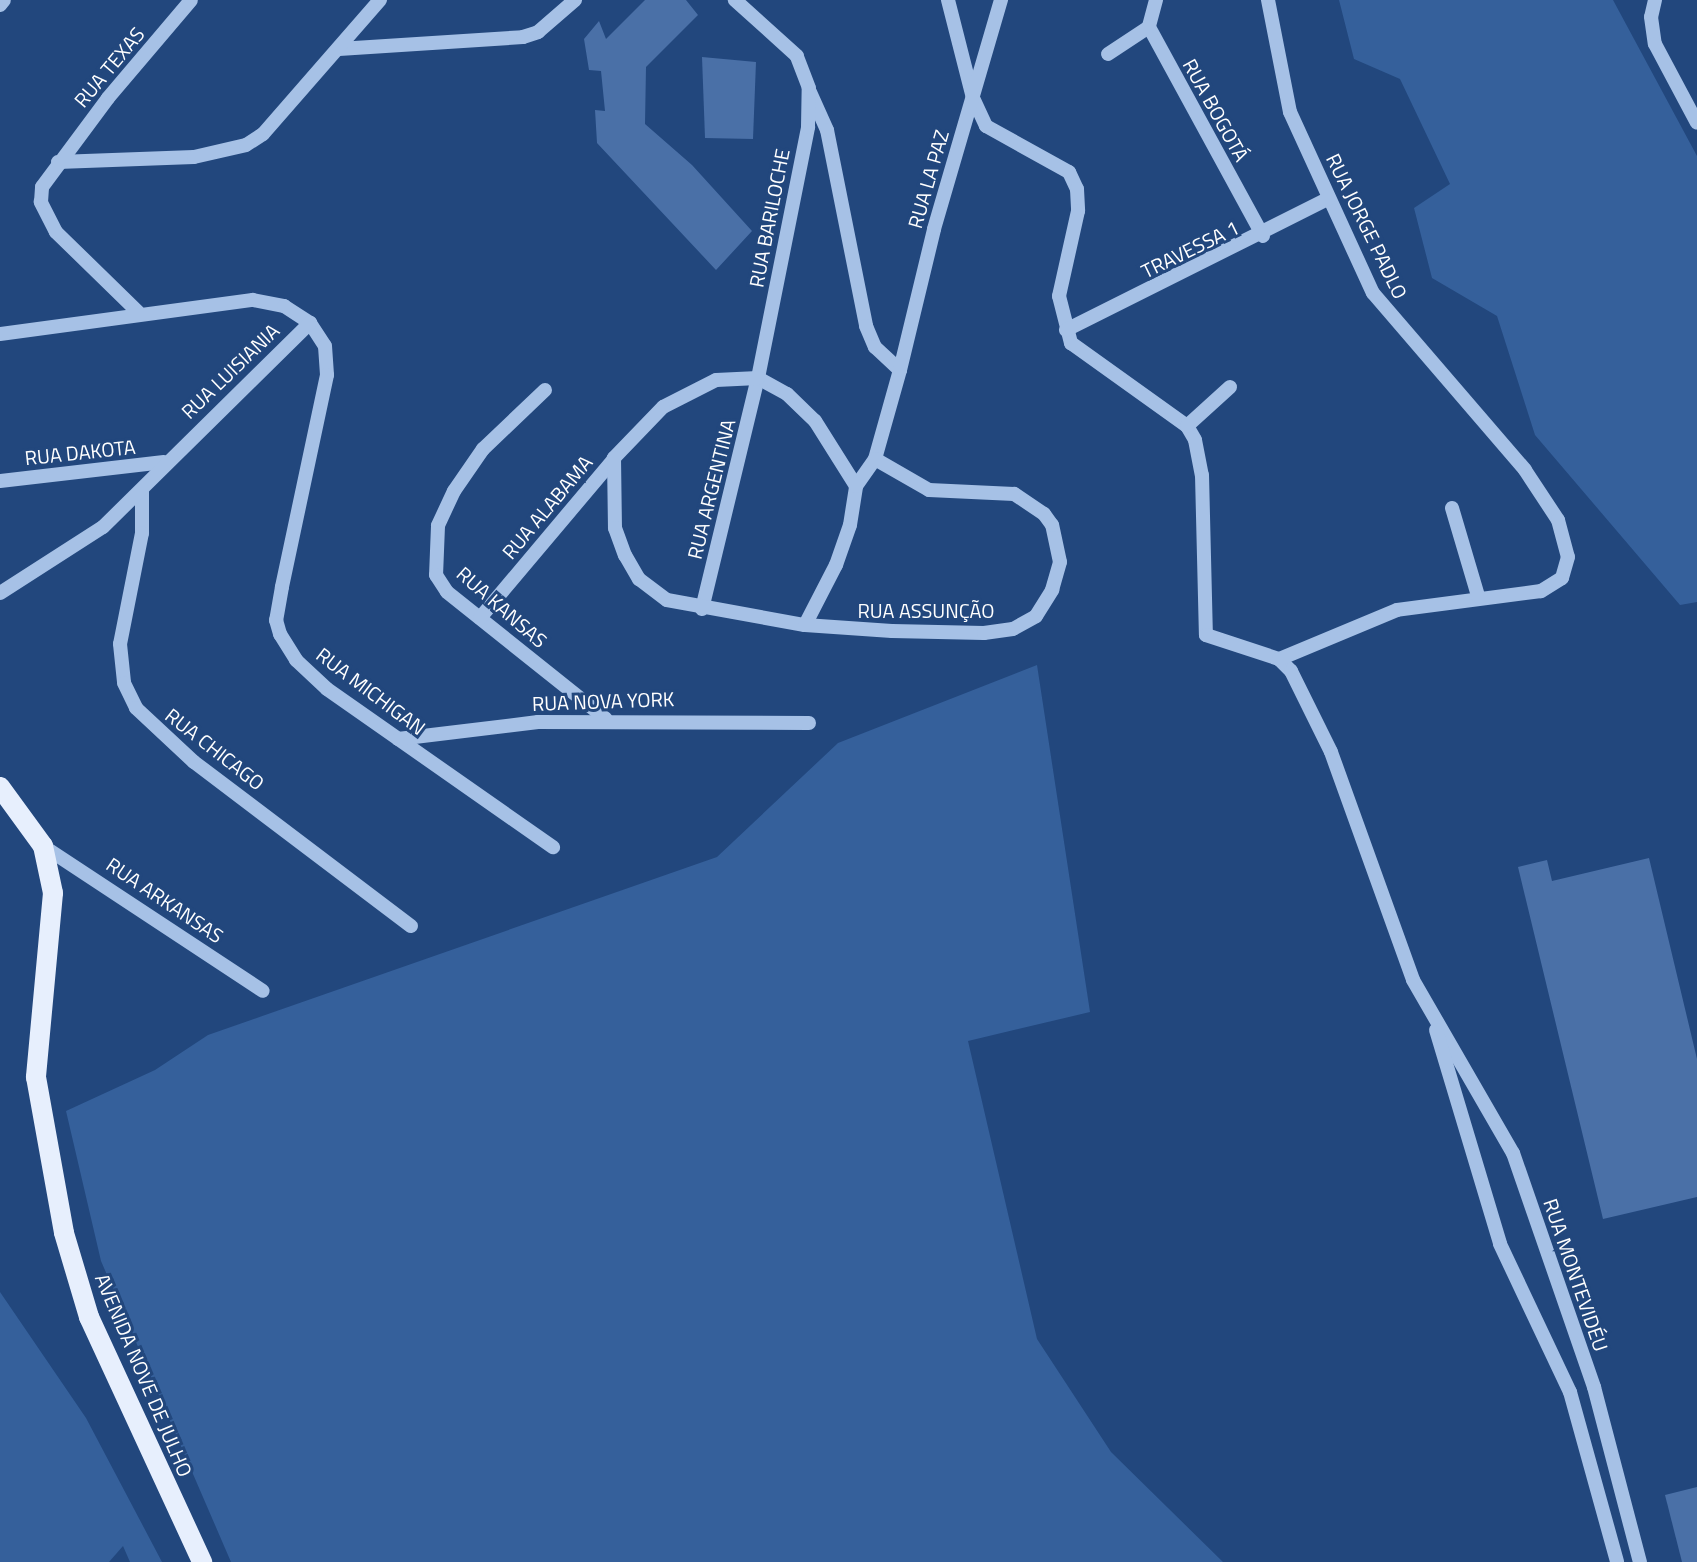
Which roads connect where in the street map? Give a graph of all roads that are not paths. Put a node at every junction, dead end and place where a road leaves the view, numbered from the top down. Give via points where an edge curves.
1 (4, 0) edge
2 (191, 0) edge
3 (380, 0) edge
4 (575, 0) edge
5 (735, 0) edge
6 (948, 0) edge
7 (1001, 0) edge
8 (1156, 0) edge
9 (1268, 0) edge
10 (1655, 0) edge
11 (0, 5) edge
12 (1149, 27) junction
13 (339, 49) junction
14 (1108, 54) dead end
15 (809, 88) junction
16 (973, 98) junction
17 (1697, 123) edge
18 (58, 162) junction
19 (1328, 199) junction
20 (1263, 236) junction
21 (138, 312) junction
22 (310, 323) junction
23 (1066, 330) junction
24 (0, 334) edge
25 (900, 370) junction
26 (758, 378) junction
27 (1230, 387) dead end
28 (545, 390) dead end
29 (1187, 426) junction
30 (614, 458) junction
31 (875, 459) junction
32 (164, 462) junction
33 (0, 481) edge
34 (856, 486) junction
35 (142, 490) junction
36 (1452, 508) dead end
37 (0, 572) edge
38 (6, 588) edge
39 (1478, 596) junction
40 (702, 609) junction
41 (480, 618) junction
42 (805, 625) junction
43 (1279, 659) junction
44 (606, 719) junction
45 (809, 723) dead end
46 (398, 739) junction
47 (0, 787) edge
48 (43, 846) junction
49 (553, 847) dead end
50 (411, 926) dead end
51 (263, 991) dead end
52 (1433, 1018) junction
53 (202, 1562) edge
54 (1617, 1562) edge
55 (1640, 1562) edge

1 - 11 street
2 - 18 street, RUA TEXAS
3 - 13 street
4 - 13 street via 538,32 523,37
5 - 15 street, RUA BARILOCHE via 792,48
6 - 16 street
7 - 16 street, RUA LA PAZ
8 - 12 street
9 - 19 street, RUA JORGE PADLO via 1290,112
10 - 17 street via 1655,44
12 - 14 street
12 - 20 street, RUA BOGOTÁ
13 - 18 street via 263,134 246,145 194,157
15 - 25 street via 827,130 866,326 875,347
15 - 26 street, RUA BARILOCHE via 808,127
16 - 23 street via 986,126 1069,172 1077,189 1078,211 1059,296
16 - 25 street, RUA LA PAZ
18 - 21 street via 42,187 47,218 68,246
19 - 20 street, TRAVESSA 1
19 - 39 street, RUA JORGE PADLO via 1373,293 1525,470 1558,520 1568,557 1562,578 1541,591
20 - 23 street, TRAVESSA 1
21 - 22 street, RUA LUISIANIA via 253,300 284,306
21 - 24 street, RUA LUISIANIA
22 - 32 street, RUA LUISIANIA
22 - 46 street, RUA MICHIGAN via 325,346 327,375 276,620 296,660
23 - 29 street via 1080,353
25 - 31 street
26 - 30 street, RUA ALABAMA via 716,380 689,391 663,407
26 - 34 street via 787,394 815,421
26 - 40 street, RUA ARGENTINA
27 - 29 street
28 - 41 street, RUA KANSAS via 483,449 438,526 436,575 447,592
29 - 43 street via 1202,475 1206,635
30 - 40 street, RUA ASSUNÇÃO via 615,528 632,567 667,600
30 - 41 street, RUA ALABAMA
31 - 34 street
31 - 42 street, RUA ASSUNÇÃO via 929,490 988,490 1014,494 1035,506 1052,525 1057,542 1060,562 1052,590 1025,624 984,633
32 - 33 street, RUA DAKOTA
32 - 35 street, RUA LUISIANIA
34 - 42 street via 836,565
35 - 38 street, RUA LUISIANIA via 72,550
35 - 50 street, RUA CHICAGO via 142,533 120,644 124,683 136,708 194,762
36 - 39 street
37 - 38 street
39 - 43 street via 1397,610
40 - 42 street, RUA ASSUNÇÃO
41 - 44 street, RUA KANSAS
43 - 52 street, RUA MONTEVIDÉU via 1291,671 1331,752 1384,907
44 - 45 street, RUA NOVA YORK
44 - 46 street, RUA NOVA YORK
46 - 49 street, RUA MICHIGAN
47 - 48 main road, AVENIDA NOVE DE JULHO
48 - 51 street, RUA ARKANSAS
48 - 53 main road, AVENIDA NOVE DE JULHO via 54,925 36,1077 64,1233 89,1317
52 - 54 street, RUA MONTEVIDÉU via 1500,1244 1570,1392
52 - 55 street, RUA MONTEVIDÉU via 1496,1115 1513,1153 1594,1387

